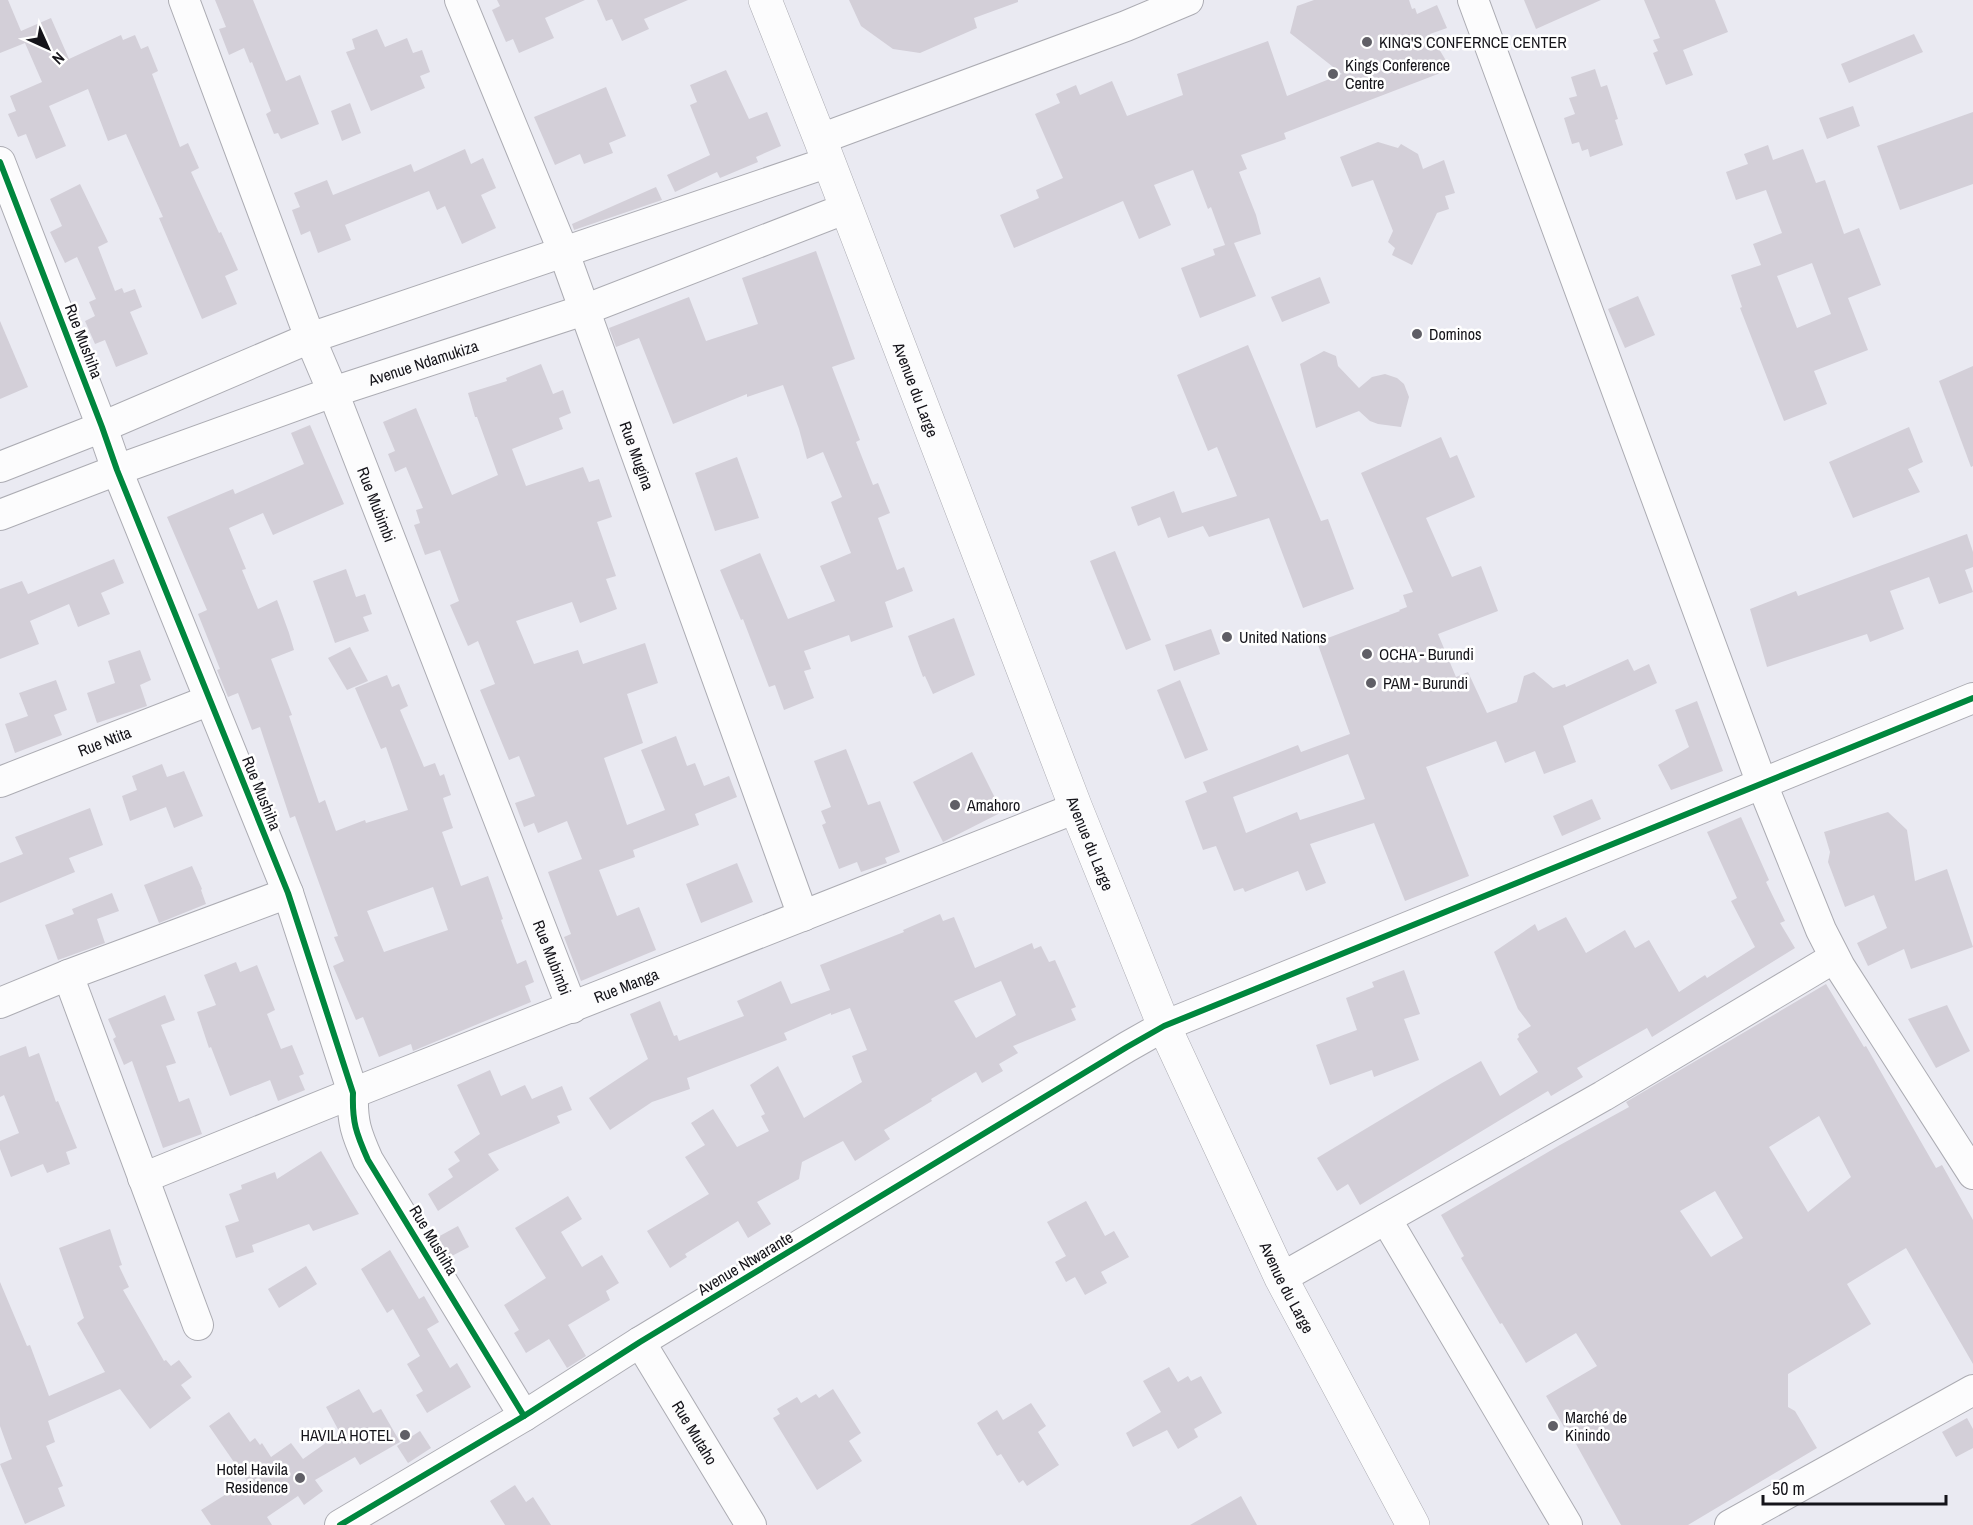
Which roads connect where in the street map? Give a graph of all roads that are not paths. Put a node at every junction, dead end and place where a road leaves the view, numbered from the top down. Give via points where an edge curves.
1 (184, 0) edge
2 (460, 0) edge
3 (765, 0) edge
4 (1188, 0) edge
5 (1473, 0) edge
6 (825, 151) junction
7 (0, 162) edge
8 (847, 208) junction
9 (564, 253) junction
10 (584, 310) junction
11 (310, 338) junction
12 (333, 393) junction
13 (102, 427) junction
14 (0, 467) edge
15 (117, 470) junction
16 (0, 515) edge
17 (1973, 698) edge
18 (210, 700) junction
19 (0, 782) edge
20 (1762, 784) junction
21 (1076, 808) junction
22 (288, 893) junction
23 (803, 916) junction
24 (1834, 958) junction
25 (68, 975) junction
26 (0, 1004) edge
27 (572, 1008) junction
28 (1164, 1026) junction
29 (353, 1093) junction
30 (1973, 1174) edge
31 (143, 1178) junction
32 (1386, 1219) junction
33 (1281, 1278) junction
34 (198, 1325) dead end
35 (640, 1342) junction
36 (1973, 1390) edge
37 (524, 1416) junction
38 (340, 1525) edge
39 (751, 1525) edge
40 (1413, 1525) edge
41 (1567, 1525) edge
42 (1730, 1525) edge

1 - 11 street, Rue Mubimbi
2 - 9 street, Rue Mugina
3 - 6 main road, Avenue du Large
4 - 6 street
5 - 20 street
6 - 8 main road, Avenue du Large
6 - 9 street
7 - 13 street, Rue Mushiha
8 - 10 street, Avenue Ndamukiza
8 - 21 main road, Avenue du Large
9 - 10 street, Rue Mugina
9 - 11 street
10 - 12 street, Avenue Ndamukiza
10 - 23 street, Rue Mugina
11 - 12 street, Rue Mubimbi
11 - 13 street
12 - 15 street, Avenue Ndamukiza
12 - 27 street, Rue Mubimbi
13 - 14 street
13 - 15 street, Rue Mushiha
15 - 16 street, Avenue Ndamukiza
15 - 18 street, Rue Mushiha
17 - 20 street, Avenue Ntwarante
18 - 19 street, Rue Ntita
18 - 22 street, Rue Mushiha
20 - 24 street
20 - 28 street, Avenue Ntwarante
21 - 23 street, Rue Manga
21 - 28 main road, Avenue du Large
22 - 25 street
22 - 29 street, Rue Mushiha
23 - 27 street, Rue Manga
24 - 30 street
24 - 32 street
25 - 26 street
25 - 31 street
27 - 29 street, Rue Manga
28 - 33 main road, Avenue du Large
28 - 35 street, Avenue Ntwarante
29 - 31 street, Rue Manga
29 - 37 street, Rue Mushiha via 355,1130 368,1160
31 - 34 street
32 - 33 street
32 - 41 street
33 - 40 main road, Avenue du Large
35 - 37 street, Avenue Ntwarante
35 - 39 street, Rue Mutaho
36 - 42 street
37 - 38 street, Avenue Ntwarante

